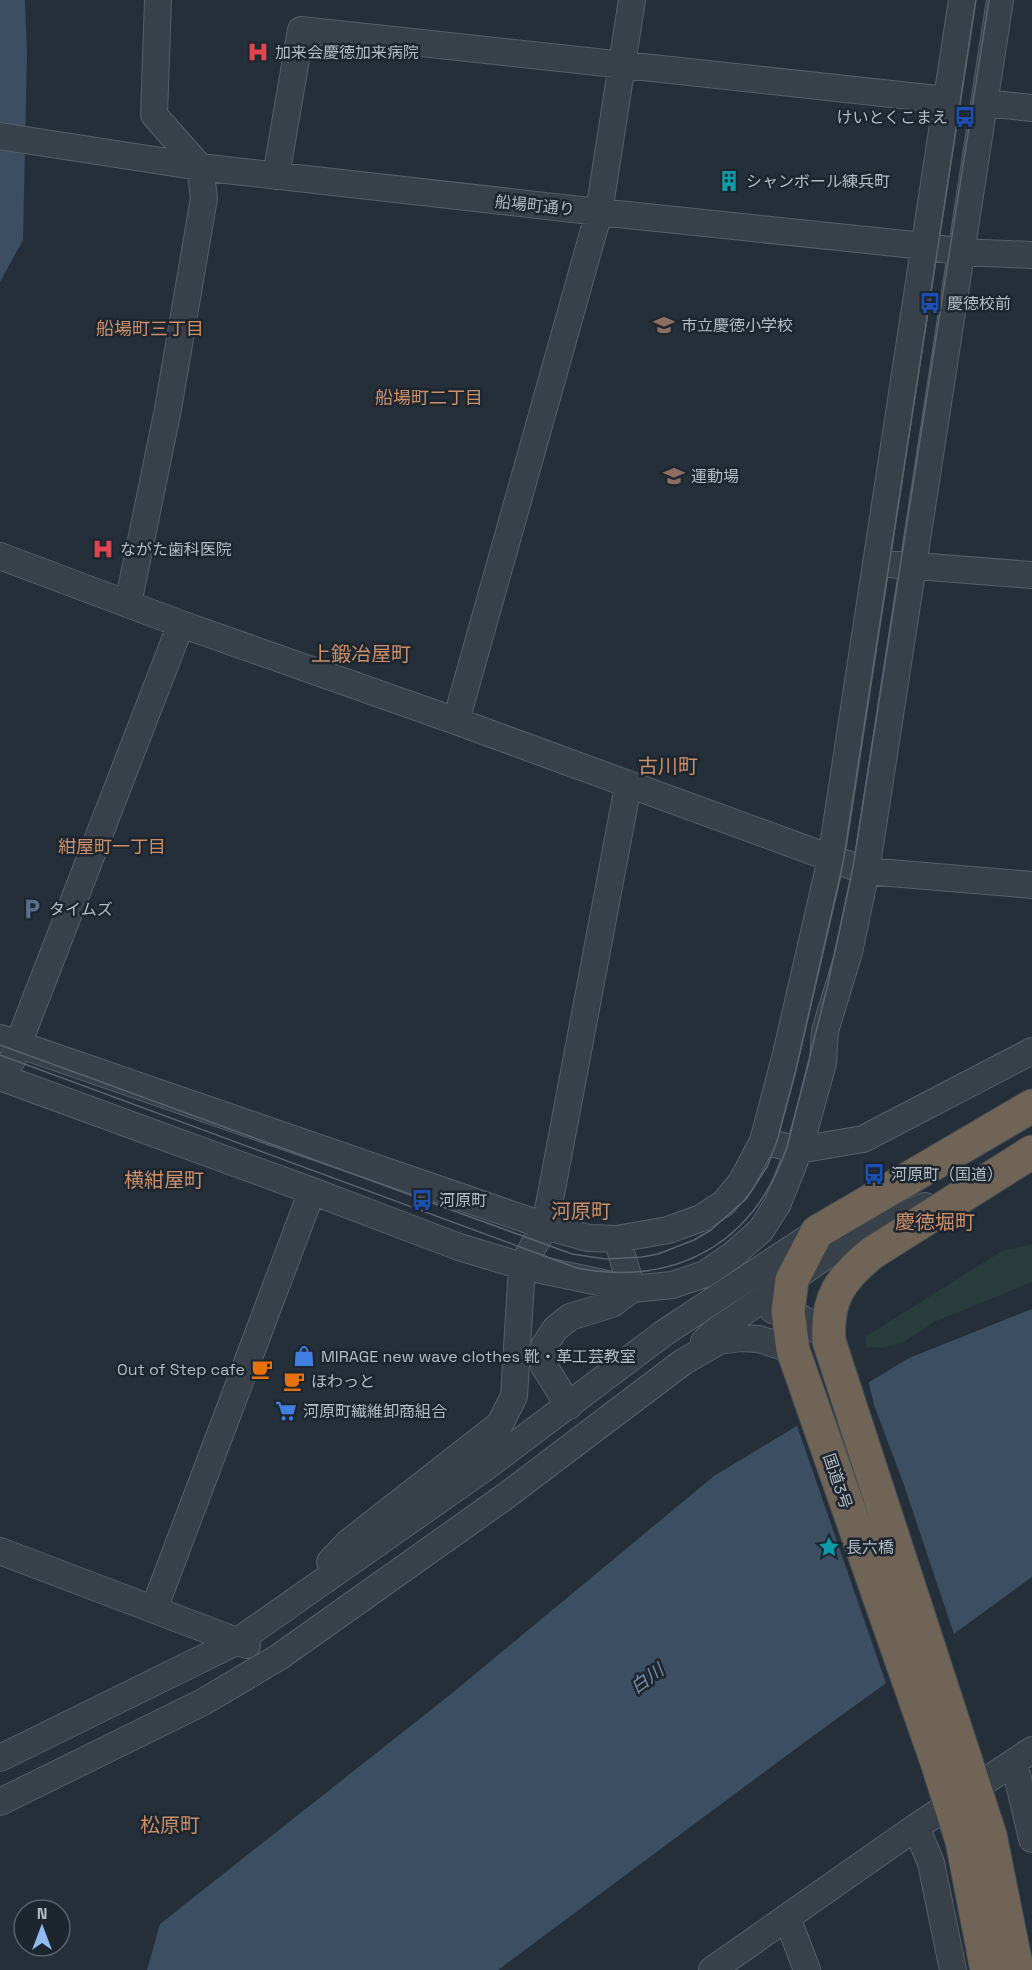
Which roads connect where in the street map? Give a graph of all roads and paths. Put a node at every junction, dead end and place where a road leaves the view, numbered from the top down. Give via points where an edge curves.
1 (158, 0) edge
2 (632, 0) edge
3 (963, 0) edge
4 (1000, 0) edge
5 (622, 65) junction
6 (947, 100) junction
7 (984, 103) junction
8 (1032, 108) edge
9 (0, 136) edge
10 (200, 167) junction
11 (276, 176) junction
12 (599, 212) junction
13 (924, 246) junction
14 (961, 252) junction
15 (1032, 255) edge
16 (0, 556) edge
17 (877, 563) junction
18 (914, 566) junction
19 (1032, 575) edge
20 (128, 604) junction
21 (181, 624) junction
22 (456, 722) junction
23 (628, 786) junction
24 (831, 859) junction
25 (866, 871) junction
26 (1032, 885) edge
27 (9, 1041) edge
28 (1032, 1051) edge
29 (2, 1082) edge
30 (1032, 1106) edge
31 (763, 1141) junction
32 (799, 1150) junction
33 (1032, 1152) edge
34 (994, 1175) junction
35 (312, 1191) junction
36 (545, 1226) junction
37 (817, 1232) junction
38 (617, 1239) junction
39 (522, 1266) junction
40 (632, 1289) junction
41 (790, 1296) junction
42 (749, 1309) junction
43 (825, 1332) junction
44 (664, 1333) junction
45 (793, 1350) junction
46 (683, 1362) junction
47 (569, 1406) junction
48 (0, 1551) edge
49 (293, 1602) junction
50 (154, 1609) junction
51 (238, 1641) junction
52 (279, 1657) junction
53 (950, 1754) junction
54 (1023, 1756) edge
55 (0, 1758) edge
56 (963, 1796) junction
57 (0, 1802) edge
58 (916, 1827) junction
59 (1032, 1839) edge
60 (787, 1917) junction
61 (712, 1970) edge
62 (807, 1970) edge
63 (953, 1970) edge
64 (987, 1970) edge
65 (1017, 1970) edge

1 - 10 street via 154,115
2 - 5 street
3 - 6 street
4 - 7 street
5 - 6 street
5 - 11 street via 301,30
5 - 12 street
6 - 13 street
7 - 8 street
7 - 14 street
9 - 10 street, 船場町通り
10 - 11 street, 船場町通り
10 - 20 street via 204,198 168,409
11 - 12 street, 船場町通り
12 - 13 street, 船場町通り
12 - 22 street
13 - 14 street, 船場町通り
13 - 17 street
14 - 15 street, 船場町通り
14 - 18 street
16 - 20 street
17 - 18 street
17 - 24 street
18 - 19 street
18 - 25 street
20 - 21 street
21 - 22 street
21 - 27 street
22 - 23 street
23 - 24 street
23 - 36 street
24 - 25 street
24 - 31 street
25 - 26 street
25 - 32 street via 849,952 825,1031 823,1064
27 - 29 street
27 - 36 street
28 - 32 street via 863,1139
29 - 35 street
30 - 37 highway
31 - 32 street
31 - 38 street via 742,1181 724,1203 701,1218 668,1230
32 - 40 street via 777,1205 761,1230 734,1254 705,1274 672,1285
33 - 34 highway, 国道3号
34 - 41 street via 877,1227 830,1253
34 - 43 highway, 国道3号 via 851,1269 831,1302
35 - 39 street via 459,1247
35 - 50 street
36 - 38 street via 588,1238
36 - 39 street
37 - 41 highway
37 - 44 street
38 - 40 street
39 - 40 street
39 - 49 street via 514,1396 500,1424 349,1542
40 - 47 street via 612,1304 570,1317 555,1329 544,1346 544,1366
41 - 42 street
41 - 43 street via 808,1320
41 - 45 highway, 国道3号
42 - 44 street via 715,1313
42 - 46 street via 713,1333
43 - 53 highway, 国道3号
44 - 47 street
45 - 46 street via 759,1339 741,1338 720,1341
45 - 53 highway, 国道3号
46 - 52 street via 503,1498
47 - 49 street
48 - 50 street
49 - 51 street
50 - 51 street
51 - 52 street
51 - 55 street
52 - 57 street via 203,1702
53 - 56 highway, 国道3号
54 - 56 street
54 - 59 street
56 - 58 street
56 - 64 highway, 国道3号 via 963,1841
56 - 65 highway, 国道3号 via 990,1834
58 - 60 street
58 - 63 street via 931,1863
60 - 61 street
60 - 62 street

